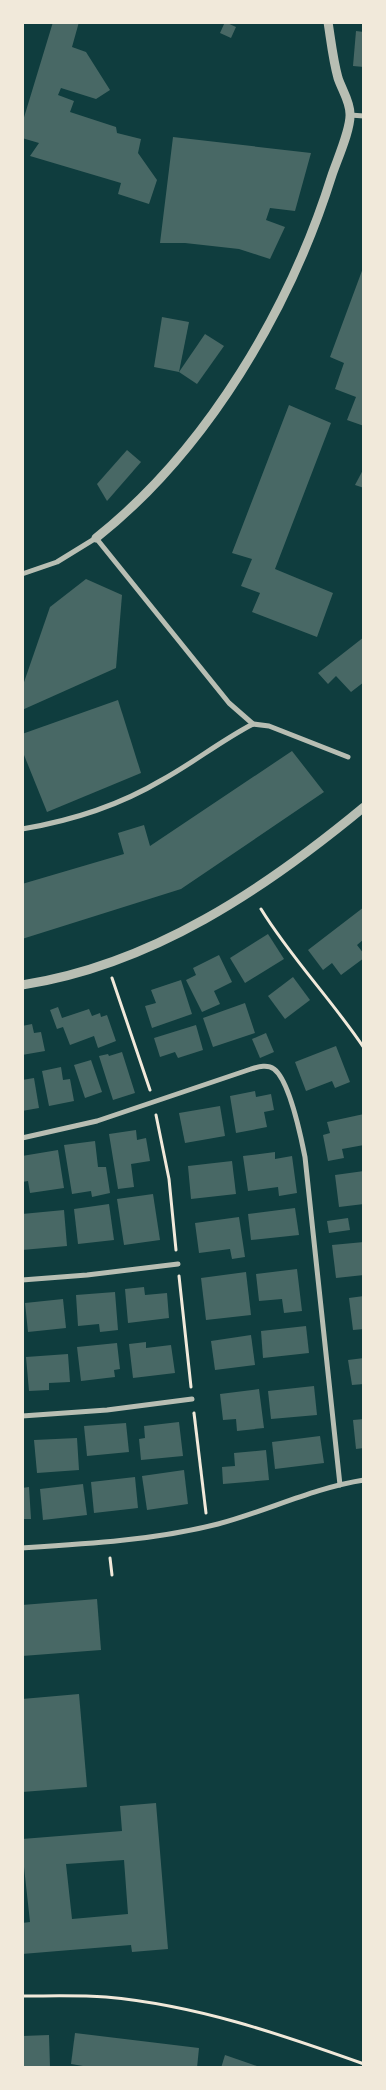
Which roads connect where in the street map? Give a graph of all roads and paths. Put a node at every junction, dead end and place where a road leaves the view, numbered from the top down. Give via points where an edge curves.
1 (328, 22) edge
2 (350, 115) junction
3 (364, 116) edge
4 (96, 538) junction
5 (22, 574) edge
6 (253, 724) junction
7 (348, 757) dead end
8 (364, 807) edge
9 (22, 829) edge
10 (261, 909) dead end
11 (106, 965) junction
12 (22, 985) edge
13 (364, 1048) edge
14 (153, 1101) junction
15 (22, 1138) edge
16 (178, 1264) junction
17 (22, 1280) edge
18 (192, 1399) junction
19 (22, 1416) edge
20 (364, 1480) edge
21 (340, 1485) junction
22 (208, 1526) junction
23 (22, 1548) edge
24 (110, 1558) dead end
25 (112, 1575) dead end
26 (22, 1996) edge
27 (364, 2064) edge

1 - 2 street via 337,76
2 - 3 street
2 - 4 street via 309,240 284,296 252,354 169,469 127,513
4 - 5 street via 57,562
4 - 6 street via 229,703
6 - 7 street via 269,726
6 - 9 street via 160,782 74,817
8 - 11 street via 280,873 219,912 144,950
10 - 13 path
11 - 12 street
11 - 14 path
14 - 15 street via 76,1128
14 - 16 path via 165,1155
14 - 21 street via 261,1067 275,1070 284,1086 299,1127 305,1157
16 - 17 street
16 - 18 path
18 - 19 street
18 - 22 path
20 - 21 street
21 - 22 street
22 - 23 street via 107,1541
24 - 25 path
26 - 27 path via 106,1997 202,2012

